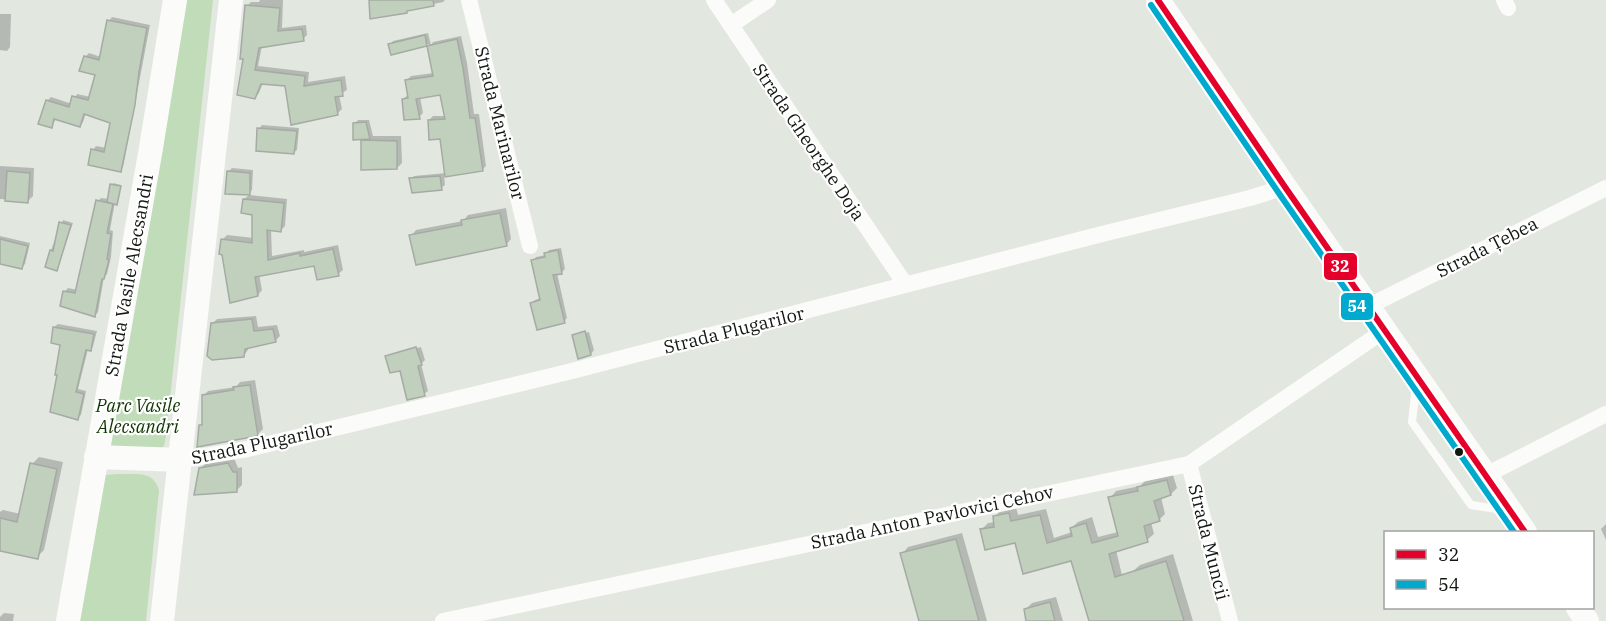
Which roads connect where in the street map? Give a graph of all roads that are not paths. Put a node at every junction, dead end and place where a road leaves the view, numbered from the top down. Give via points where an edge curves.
1 (175, 0) edge
2 (231, 0) edge
3 (469, 0) edge
4 (714, 0) edge
5 (768, 0) edge
6 (1158, 0) edge
7 (731, 25) junction
8 (1285, 187) junction
9 (1606, 188) edge
10 (531, 246) dead end
11 (905, 285) junction
12 (1369, 306) junction
13 (1385, 330) junction
14 (1417, 376) junction
15 (1606, 414) edge
16 (96, 457) junction
17 (181, 460) junction
18 (1189, 464) junction
19 (1486, 475) junction
20 (1510, 511) junction
21 (1525, 531) edge
22 (68, 621) edge
23 (162, 621) edge
24 (442, 621) edge
25 (1230, 621) edge

1 - 16 street, Strada Vasile Alecsandri
2 - 17 street
3 - 10 street, Strada Marinarilor
4 - 7 street, Strada Gheorghe Doja
5 - 7 street
6 - 8 street
7 - 11 street, Strada Gheorghe Doja
8 - 11 street, Strada Plugarilor
8 - 12 street
9 - 12 street, Strada Țebea
11 - 17 street, Strada Plugarilor via 538,380 248,449
12 - 13 street
13 - 14 street
13 - 18 street, Strada Anton Pavlovici Cehov
14 - 19 street
14 - 20 lane via 1413,422 1471,505
15 - 19 street
16 - 17 street
16 - 22 street, Strada Vasile Alecsandri
17 - 23 street
18 - 24 street, Strada Anton Pavlovici Cehov
18 - 25 street, Strada Muncii
19 - 20 street
20 - 21 street

